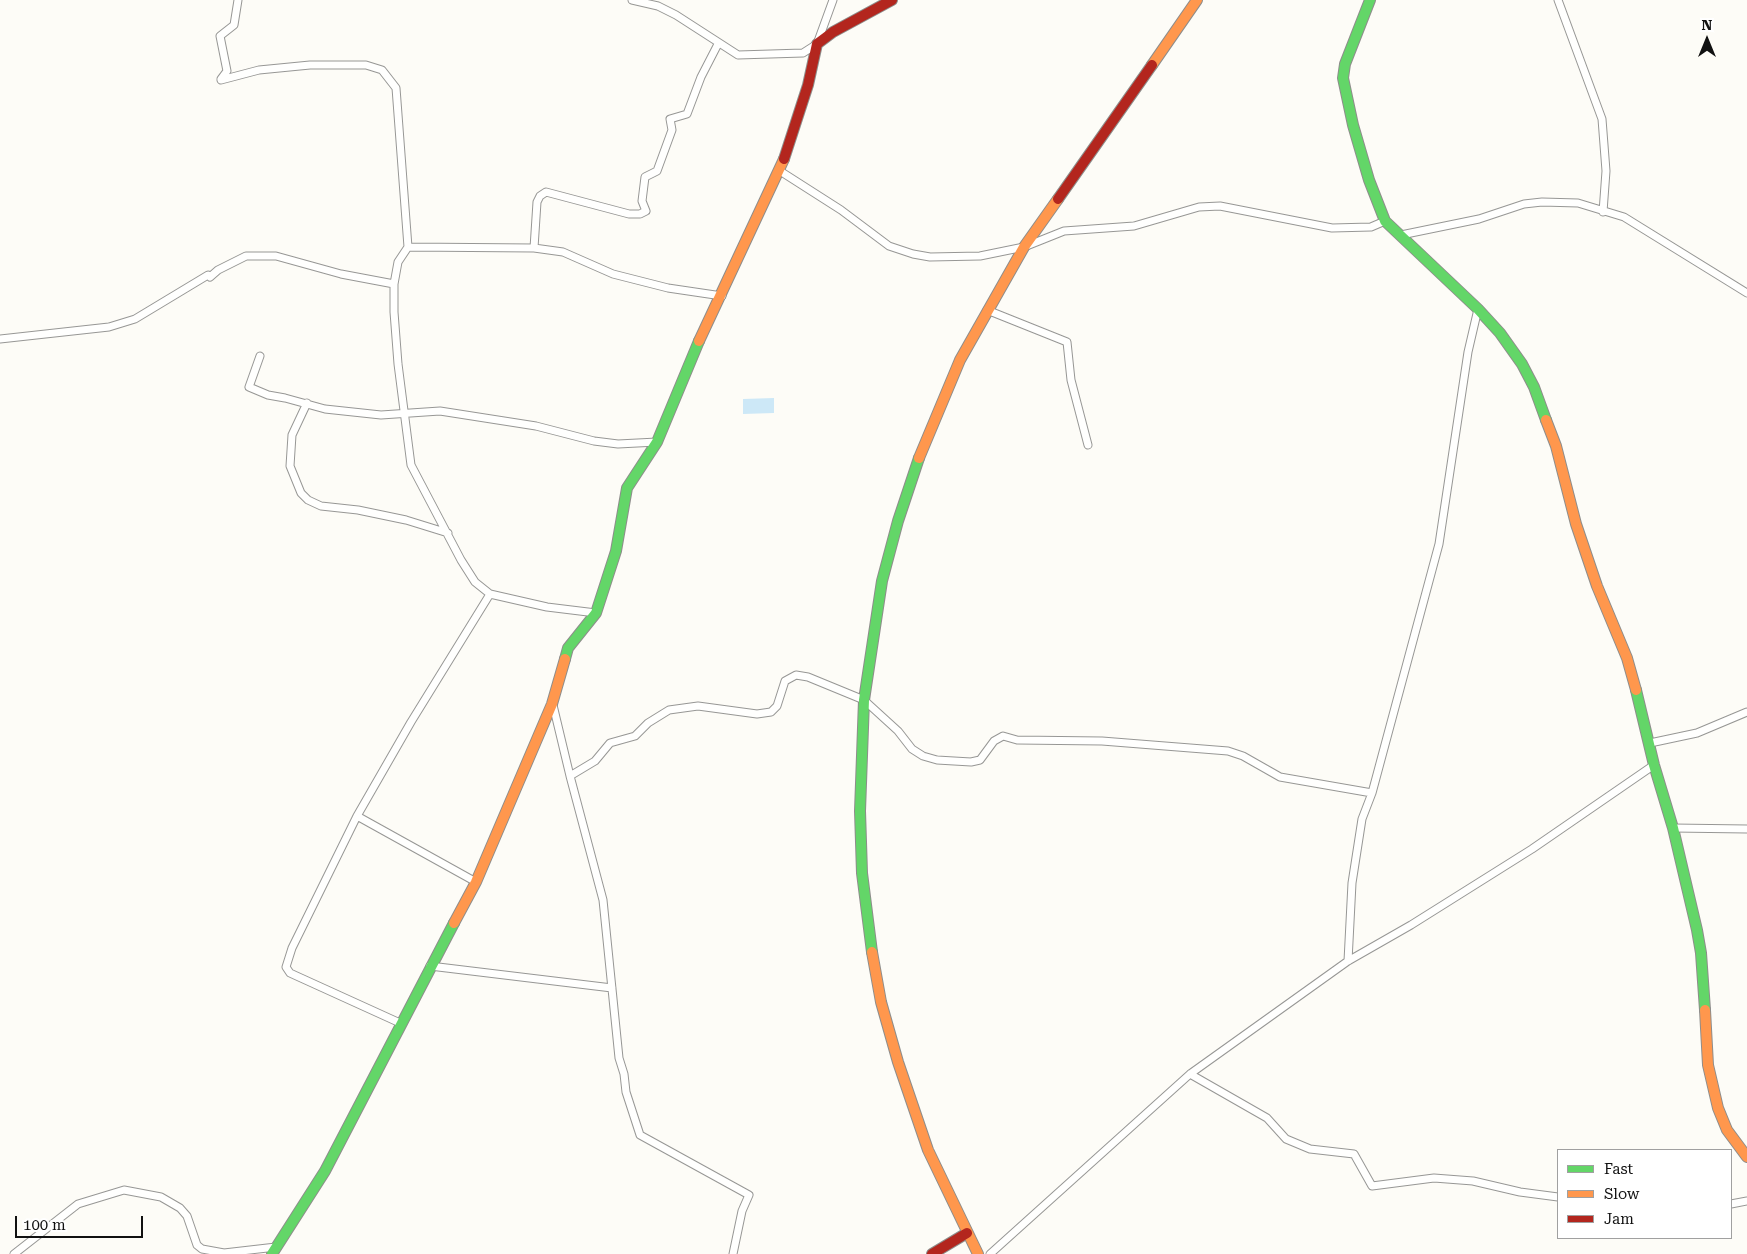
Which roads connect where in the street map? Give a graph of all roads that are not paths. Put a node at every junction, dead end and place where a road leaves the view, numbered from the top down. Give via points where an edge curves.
1 (238, 0) edge
2 (632, 0) edge
3 (833, 0) edge
4 (892, 0) edge
5 (1197, 0) edge
6 (1370, 0) edge
7 (1558, 0) edge
8 (718, 44) junction
9 (817, 44) junction
10 (780, 170) junction
11 (1602, 212) junction
12 (1384, 221) junction
13 (1401, 235) junction
14 (1024, 247) junction
15 (408, 248) junction
16 (534, 248) junction
17 (394, 284) junction
18 (1747, 293) edge
19 (722, 296) junction
20 (1478, 309) junction
21 (986, 310) junction
22 (0, 340) edge
23 (260, 356) dead end
24 (307, 404) junction
25 (406, 413) junction
26 (657, 442) junction
27 (1088, 444) dead end
28 (448, 533) junction
29 (490, 594) junction
30 (596, 613) junction
31 (864, 700) junction
32 (552, 704) junction
33 (1747, 712) edge
34 (1650, 743) junction
35 (1654, 766) junction
36 (570, 776) junction
37 (1372, 793) junction
38 (357, 816) junction
39 (1673, 828) junction
40 (1747, 829) edge
41 (476, 882) junction
42 (1348, 961) junction
43 (430, 966) junction
44 (612, 988) junction
45 (400, 1023) junction
46 (1190, 1074) junction
47 (1747, 1157) edge
48 (1557, 1197) edge
49 (1747, 1201) edge
50 (1732, 1204) edge
51 (967, 1233) junction
52 (274, 1250) edge
53 (975, 1253) edge
54 (14, 1254) edge
55 (733, 1254) edge
56 (932, 1254) edge
57 (990, 1254) edge

1 - 15 street via 234,25 220,36 227,71 221,80 259,70 346,64 382,70 390,79 396,88
2 - 8 street via 658,6 676,15
3 - 9 street
4 - 9 main road
5 - 14 main road
6 - 12 main road via 1345,64 1344,78 1353,125
7 - 11 street via 1602,119 1606,170
8 - 9 street via 738,55 804,53
8 - 16 street via 701,77 688,114 670,119 672,130 656,171 645,177 642,201 646,211 629,214 546,192 537,202
9 - 10 main road via 808,85
10 - 14 street via 898,250 930,257 980,256
10 - 19 main road
11 - 13 street via 1578,203 1524,204 1480,219
11 - 18 street via 1624,217
12 - 13 main road
12 - 14 street via 1371,227 1332,228 1220,206 1199,207 1134,226 1064,231
13 - 20 main road
14 - 21 main road
15 - 16 street
15 - 17 street via 398,262
16 - 19 street via 563,252 622,276 668,288
17 - 22 street via 341,274 276,256 246,256 109,327
17 - 25 street via 398,364
19 - 26 main road via 692,356
20 - 34 main road via 1506,341 1534,387 1556,446 1596,586 1627,658
20 - 37 street via 1468,352 1439,544
21 - 27 street via 1067,342 1070,380
21 - 31 main road via 938,410 915,467 882,581
23 - 24 street via 249,387
24 - 25 street via 356,413
24 - 28 street via 292,435 290,466 298,479 301,493 308,500 321,506 406,520
25 - 26 street via 440,411 490,418 618,444
25 - 28 street via 411,464
26 - 30 main road via 627,488 616,552
28 - 29 street via 475,582
29 - 30 street via 547,607
29 - 38 street
30 - 32 main road via 568,648
31 - 36 street via 796,674 785,681 776,706 765,714 698,706 670,710 648,723 635,736 610,744 595,761
31 - 37 street via 898,731 912,749 937,760 980,760 994,741 1003,736 1017,740 1102,740 1228,751 1280,777
31 - 51 main road via 860,811 862,873 881,1002 928,1150
32 - 36 street
32 - 41 main road
33 - 34 street via 1697,733
34 - 35 main road
35 - 39 main road
35 - 42 street via 1532,849 1412,925
36 - 44 street via 604,900
37 - 42 street via 1362,819 1352,883
38 - 41 street
38 - 45 street via 292,948 286,967 290,973
39 - 40 street
39 - 47 main road via 1701,953 1708,1065 1727,1130
41 - 43 main road
42 - 46 street
43 - 44 street
43 - 45 main road
44 - 55 street via 619,1058 640,1136 749,1195 742,1211
45 - 52 main road via 325,1171
46 - 48 street via 1267,1118 1286,1139 1310,1149 1354,1154 1372,1186 1434,1178 1473,1181
46 - 57 street
49 - 50 street
51 - 53 main road
51 - 56 main road
52 - 54 street via 224,1253 202,1249 197,1245 187,1216 180,1208 161,1197 124,1190 78,1204

